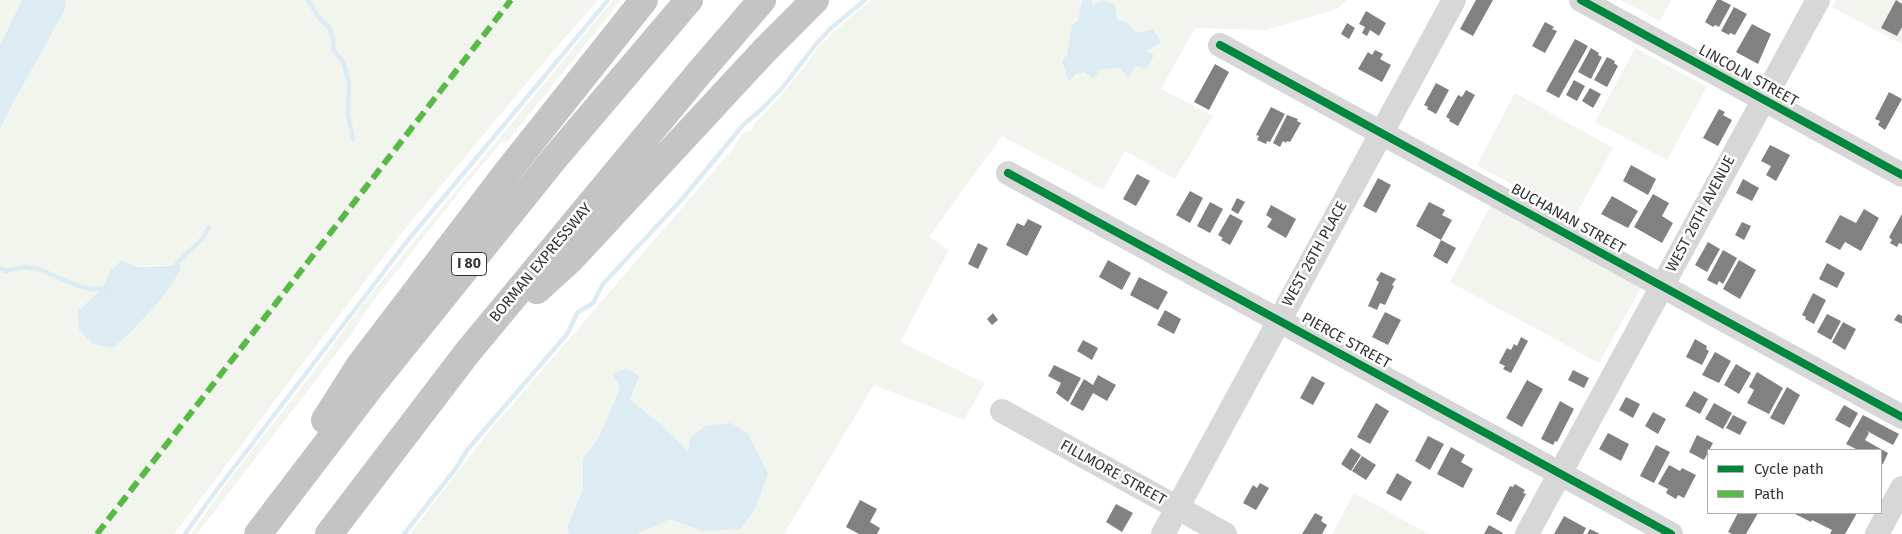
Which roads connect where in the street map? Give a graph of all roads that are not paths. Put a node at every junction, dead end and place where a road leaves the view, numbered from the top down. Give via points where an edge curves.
1 (644, 0) edge
2 (690, 0) edge
3 (762, 0) edge
4 (815, 0) edge
5 (1454, 0) edge
6 (1581, 0) edge
7 (1818, 0) edge
8 (1220, 45) dead end
9 (1763, 100) junction
10 (1382, 132) junction
11 (1008, 173) dead end
12 (1902, 174) edge
13 (1662, 286) junction
14 (1279, 320) junction
15 (467, 353) junction
16 (1002, 411) dead end
17 (1902, 417) edge
18 (1560, 474) junction
19 (1902, 488) edge
20 (1177, 508) junction
21 (254, 534) edge
22 (258, 534) edge
23 (328, 534) edge
24 (1163, 534) edge
25 (1225, 534) edge
26 (1527, 534) edge
27 (1671, 534) edge
28 (1877, 534) edge

1 - 21 highway via 360,365
2 - 22 highway, I 80 via 553,160 371,386
3 - 15 highway, BORMAN EXPRESSWAY
4 - 15 highway via 570,260
5 - 10 street, WEST 26TH PLACE
6 - 9 street, LINCOLN STREET
7 - 9 street, WEST 26TH AVENUE
8 - 10 street, BUCHANAN STREET
9 - 12 street, LINCOLN STREET
9 - 13 street, WEST 26TH AVENUE
10 - 13 street, BUCHANAN STREET
10 - 14 street, WEST 26TH PLACE
11 - 14 street, PIERCE STREET
13 - 17 street, BUCHANAN STREET
13 - 18 street, WEST 26TH AVENUE
14 - 18 street, PIERCE STREET
14 - 20 street, WEST 26TH PLACE
15 - 23 highway, BORMAN EXPRESSWAY
16 - 20 street, FILLMORE STREET
18 - 26 street, WEST 26TH AVENUE
18 - 27 street, PIERCE STREET
19 - 28 street
20 - 24 street, WEST 26TH PLACE
20 - 25 street, FILLMORE STREET

